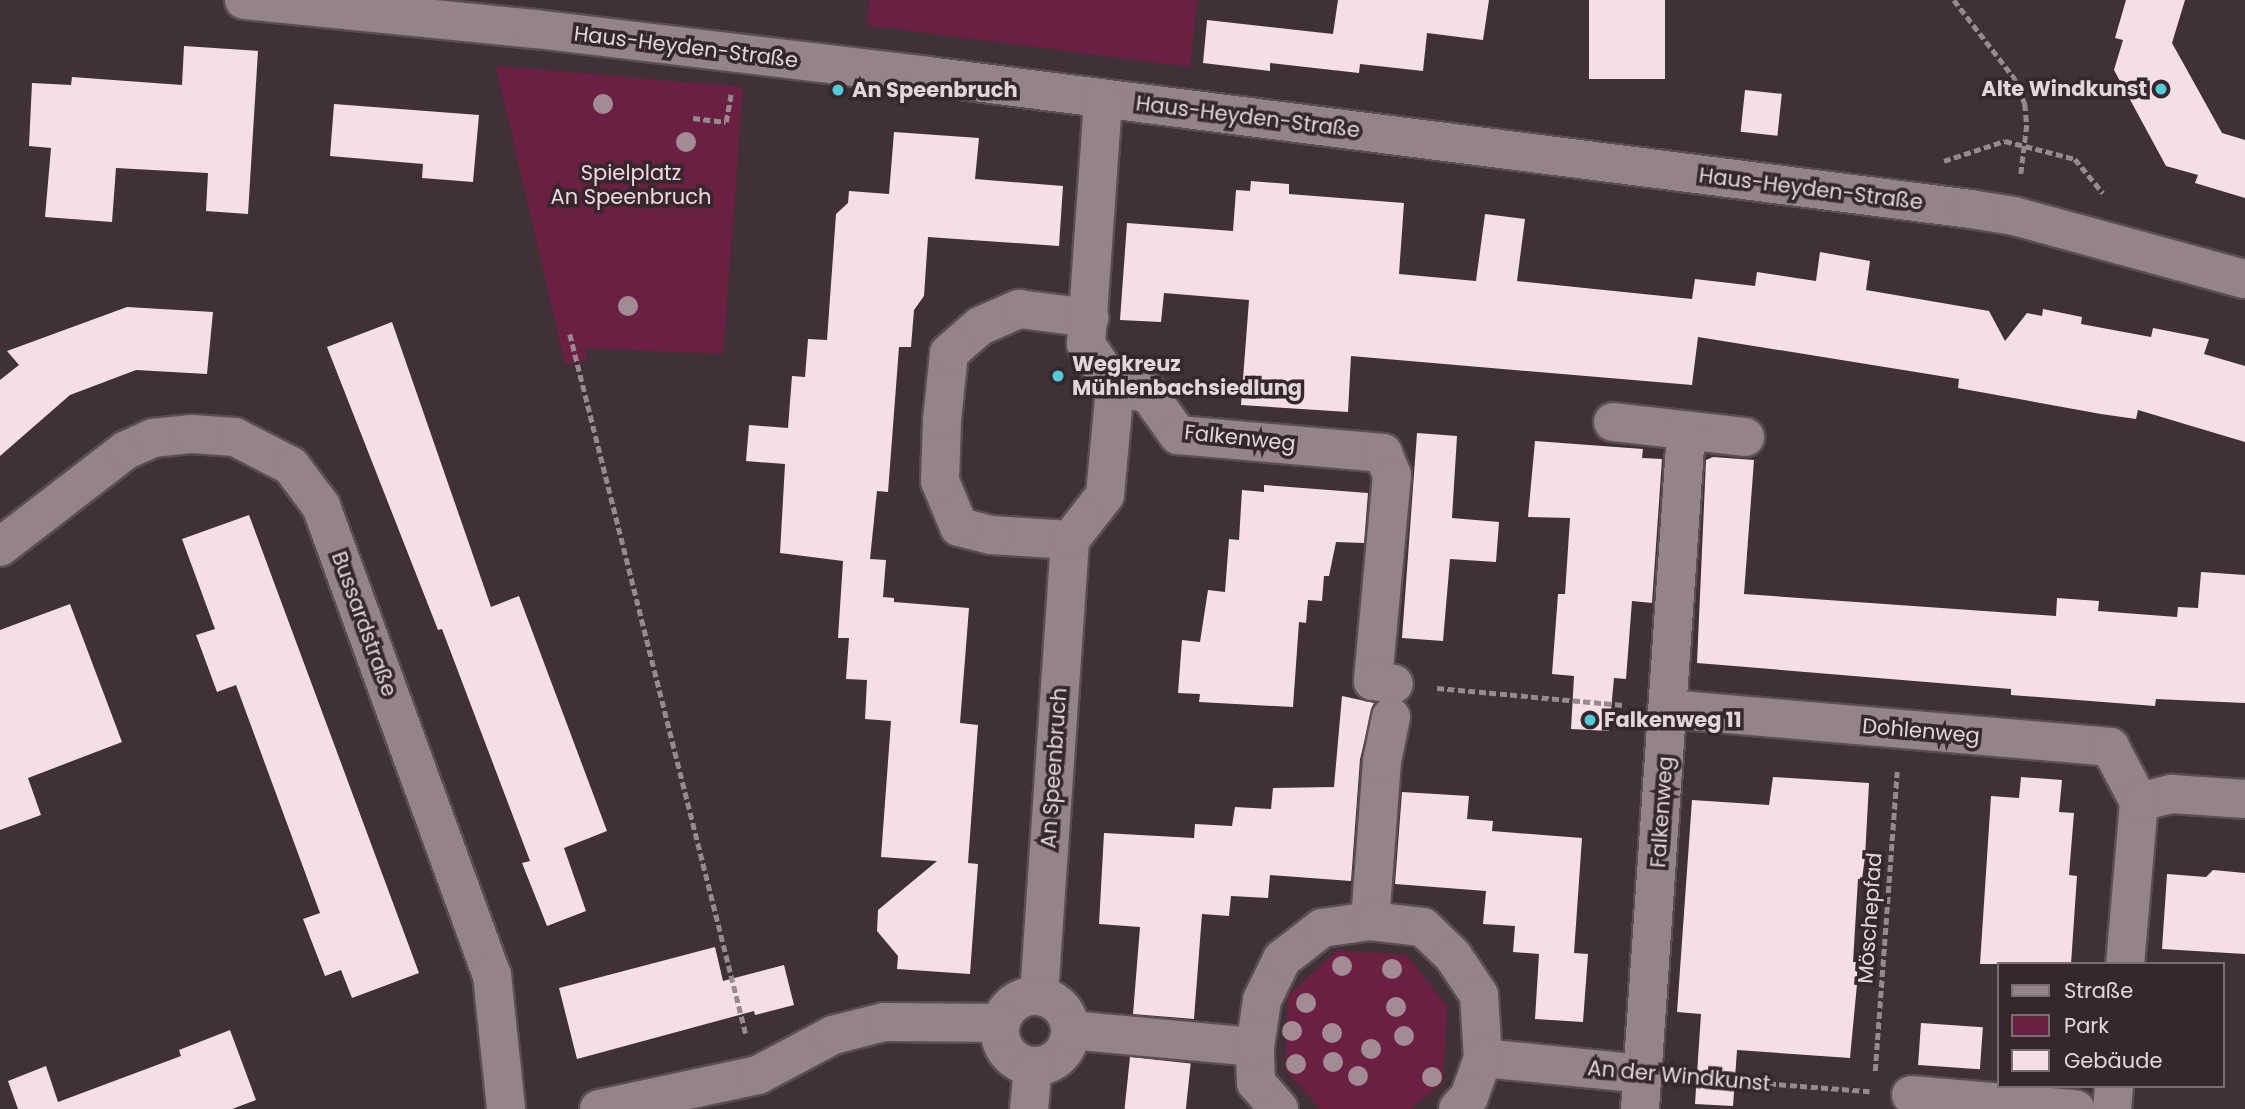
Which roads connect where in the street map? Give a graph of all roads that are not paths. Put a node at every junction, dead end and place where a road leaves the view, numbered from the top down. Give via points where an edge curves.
1 (244, 0) edge
2 (1103, 99) junction
3 (2245, 279) edge
4 (1089, 318) junction
5 (1115, 388) junction
6 (1613, 422) dead end
7 (1686, 432) junction
8 (1745, 438) dead end
9 (1070, 540) junction
10 (0, 547) edge
11 (1670, 709) junction
12 (2245, 799) edge
13 (2139, 802) junction
14 (1370, 921) junction
15 (2125, 962) edge
16 (1039, 995) junction
17 (1001, 1023) junction
18 (1070, 1030) junction
19 (1255, 1047) junction
20 (1483, 1058) junction
21 (1033, 1066) junction
22 (2114, 1088) edge
23 (1641, 1091) edge
24 (1911, 1095) dead end
25 (506, 1109) edge
26 (599, 1109) edge
27 (1029, 1109) edge
28 (1279, 1109) edge
29 (1458, 1109) edge
30 (2075, 1109) edge
31 (2112, 1109) edge

1 - 2 street, Haus-Heyden-Straße
2 - 3 street, Haus-Heyden-Straße via 2014,216
2 - 4 street
4 - 5 street via 1086,344
4 - 9 street via 1019,309 980,326 949,353 942,420 940,481 959,527
5 - 9 street via 1105,495
5 - 14 street, Falkenweg via 1148,393 1178,435 1383,453 1392,475 1373,681 1393,701 1382,761
6 - 7 street
7 - 8 street
7 - 11 street, Falkenweg
9 - 16 street, An Speenbruch
10 - 25 street, Bussardstraße via 126,450 153,438 192,433 235,437 291,466 321,506 492,975
11 - 13 street, Dohlenweg via 2110,747
11 - 23 street, Falkenweg
12 - 13 street via 2172,794
13 - 15 street
14 - 19 street via 1322,928 1282,959 1262,1000
14 - 20 street via 1423,927 1453,956 1479,995
16 - 17 street via 1011,1006
16 - 18 street via 1065,1011
17 - 21 street via 1004,1047 1021,1063
17 - 26 street via 884,1022 833,1035 758,1075
18 - 19 street
18 - 21 street via 1063,1053
19 - 28 street via 1256,1083
20 - 23 street, An der Windkunst
20 - 29 street via 1469,1097
21 - 27 street
22 - 31 street
24 - 30 street

